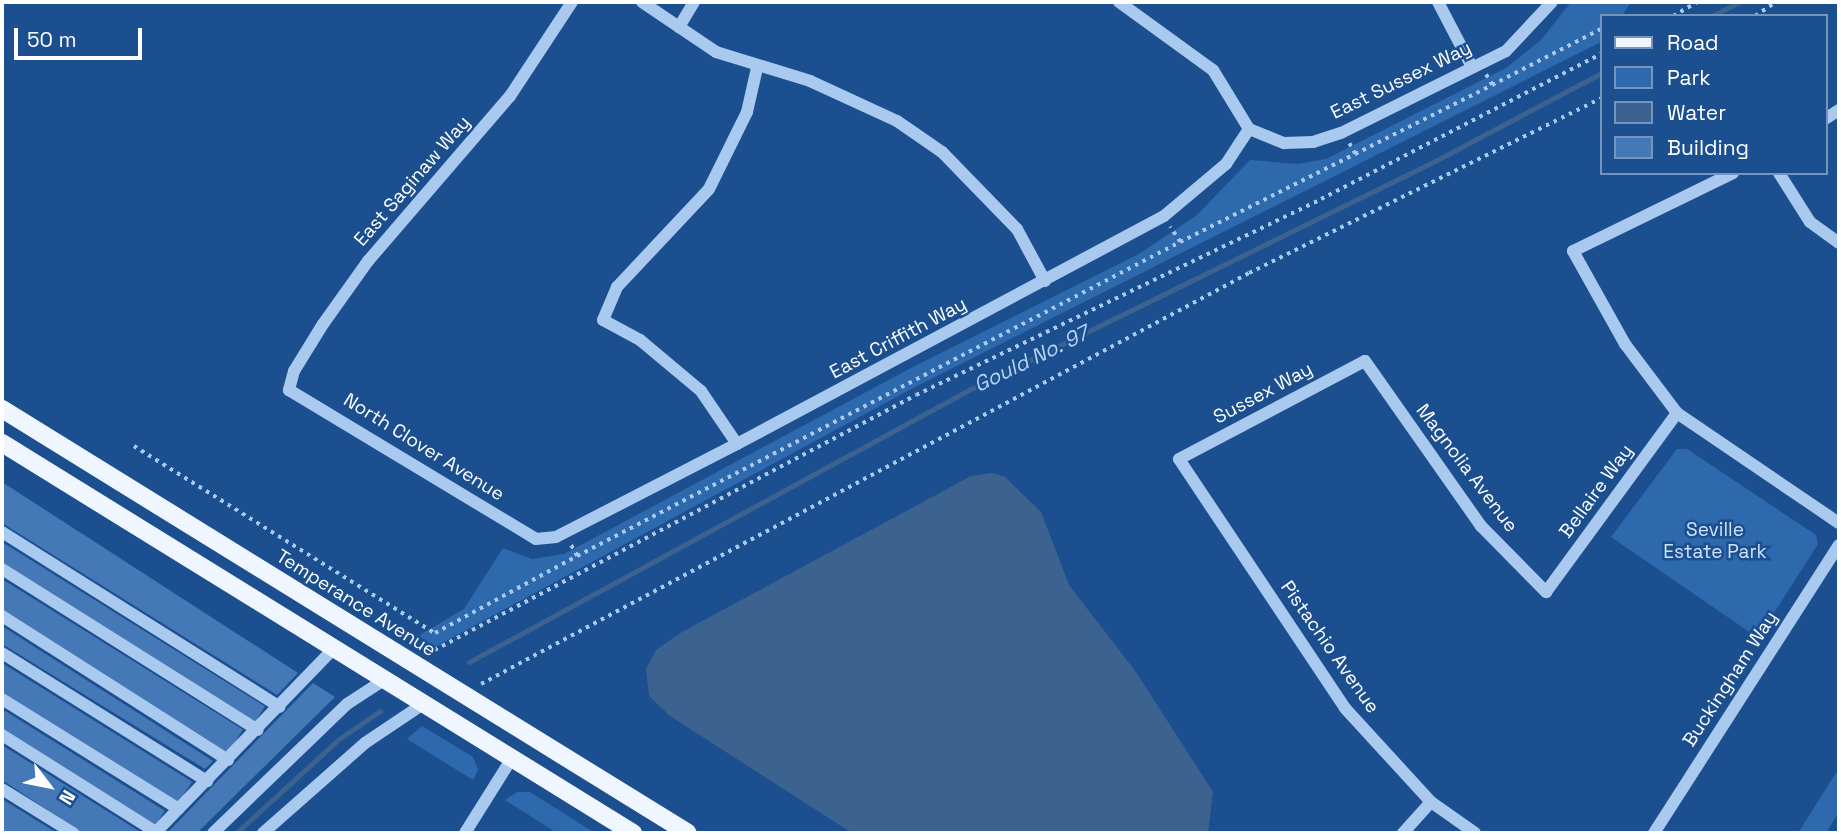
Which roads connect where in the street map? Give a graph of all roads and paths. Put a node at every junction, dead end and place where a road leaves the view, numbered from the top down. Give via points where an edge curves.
1 (572, 2) edge
2 (642, 2) edge
3 (694, 2) edge
4 (1119, 2) edge
5 (1438, 2) edge
6 (1552, 2) edge
7 (1698, 2) edge
8 (1776, 2) edge
9 (1677, 14) edge
10 (1758, 14) edge
11 (679, 27) junction
12 (1600, 30) edge
13 (1600, 55) edge
14 (1476, 65) junction
15 (757, 68) junction
16 (1492, 85) junction
17 (1600, 98) edge
18 (1248, 129) junction
19 (1343, 131) junction
20 (1355, 154) junction
21 (1729, 175) edge
22 (1780, 175) edge
23 (1164, 216) junction
24 (1180, 242) junction
25 (1839, 243) edge
26 (1045, 281) junction
27 (1364, 361) joint
28 (289, 390) joint
29 (2, 409) edge
30 (1676, 413) junction
31 (2, 443) edge
32 (737, 444) junction
33 (134, 446) dead end
34 (1179, 459) joint
35 (1839, 523) edge
36 (2, 532) edge
37 (564, 533) junction
38 (536, 539) joint
39 (1839, 545) edge
40 (577, 556) junction
41 (2, 569) edge
42 (1546, 592) joint
43 (2, 616) edge
44 (333, 649) junction
45 (2, 653) edge
46 (414, 663) junction
47 (384, 680) junction
48 (463, 693) junction
49 (2, 699) edge
50 (423, 704) junction
51 (280, 707) junction
52 (258, 730) junction
53 (2, 735) edge
54 (512, 758) junction
55 (228, 760) junction
56 (207, 781) junction
57 (2, 789) edge
58 (1431, 802) junction
59 (179, 809) junction
60 (682, 829) edge
61 (156, 832) edge
62 (73, 833) edge
63 (213, 833) edge
64 (263, 833) edge
65 (465, 833) edge
66 (633, 833) edge
67 (1403, 833) edge
68 (1475, 833) edge
69 (1654, 833) edge

1 - 28 street, East Saginaw Way via 510,96 368,261 323,324 294,372
2 - 11 street
3 - 11 street
4 - 18 street via 1213,70
5 - 14 street
6 - 14 street, East Sussex Way via 1506,51
7 - 9 path
8 - 10 path
11 - 15 street via 716,52
12 - 16 path
13 - 46 path via 1321,199 916,395
14 - 16 path
14 - 19 street, East Sussex Way
15 - 26 street via 810,81 897,121 942,152 1017,229
15 - 32 street via 747,112 709,189 617,287 603,320 640,340 701,391
16 - 20 path
17 - 48 path via 1249,273
18 - 19 street, East Sussex Way via 1284,143 1313,142
18 - 23 street, East Criffith Way via 1226,164
19 - 20 path
20 - 24 path
21 - 30 street via 1573,251 1625,344
22 - 25 street via 1810,222
23 - 24 path
23 - 26 street, East Criffith Way
24 - 40 path
26 - 32 street, East Criffith Way
27 - 34 street, Sussex Way
27 - 42 street, Magnolia Avenue via 1482,526
28 - 38 street, North Clover Avenue
29 - 46 main road, Temperance Avenue
30 - 35 street
30 - 42 street, Bellaire Way
31 - 44 main road
32 - 37 street, East Criffith Way
33 - 40 path via 435,633
34 - 58 street, Pistachio Avenue via 1345,708
36 - 51 street
37 - 38 street, East Criffith Way
37 - 40 path
39 - 69 street, Buckingham Way
41 - 52 street
43 - 55 street
44 - 47 main road
44 - 51 street
45 - 56 street
46 - 48 main road, Temperance Avenue
47 - 50 main road
47 - 63 street via 347,704
48 - 60 main road, Temperance Avenue
49 - 59 street
50 - 54 main road
50 - 64 street via 365,743
51 - 52 street
52 - 55 street
53 - 61 street
54 - 60 main road via 542,756 648,822
54 - 65 street
54 - 66 main road
55 - 56 street
56 - 59 street
57 - 62 street
58 - 67 street
58 - 68 street, Pistachio Avenue
59 - 61 street

